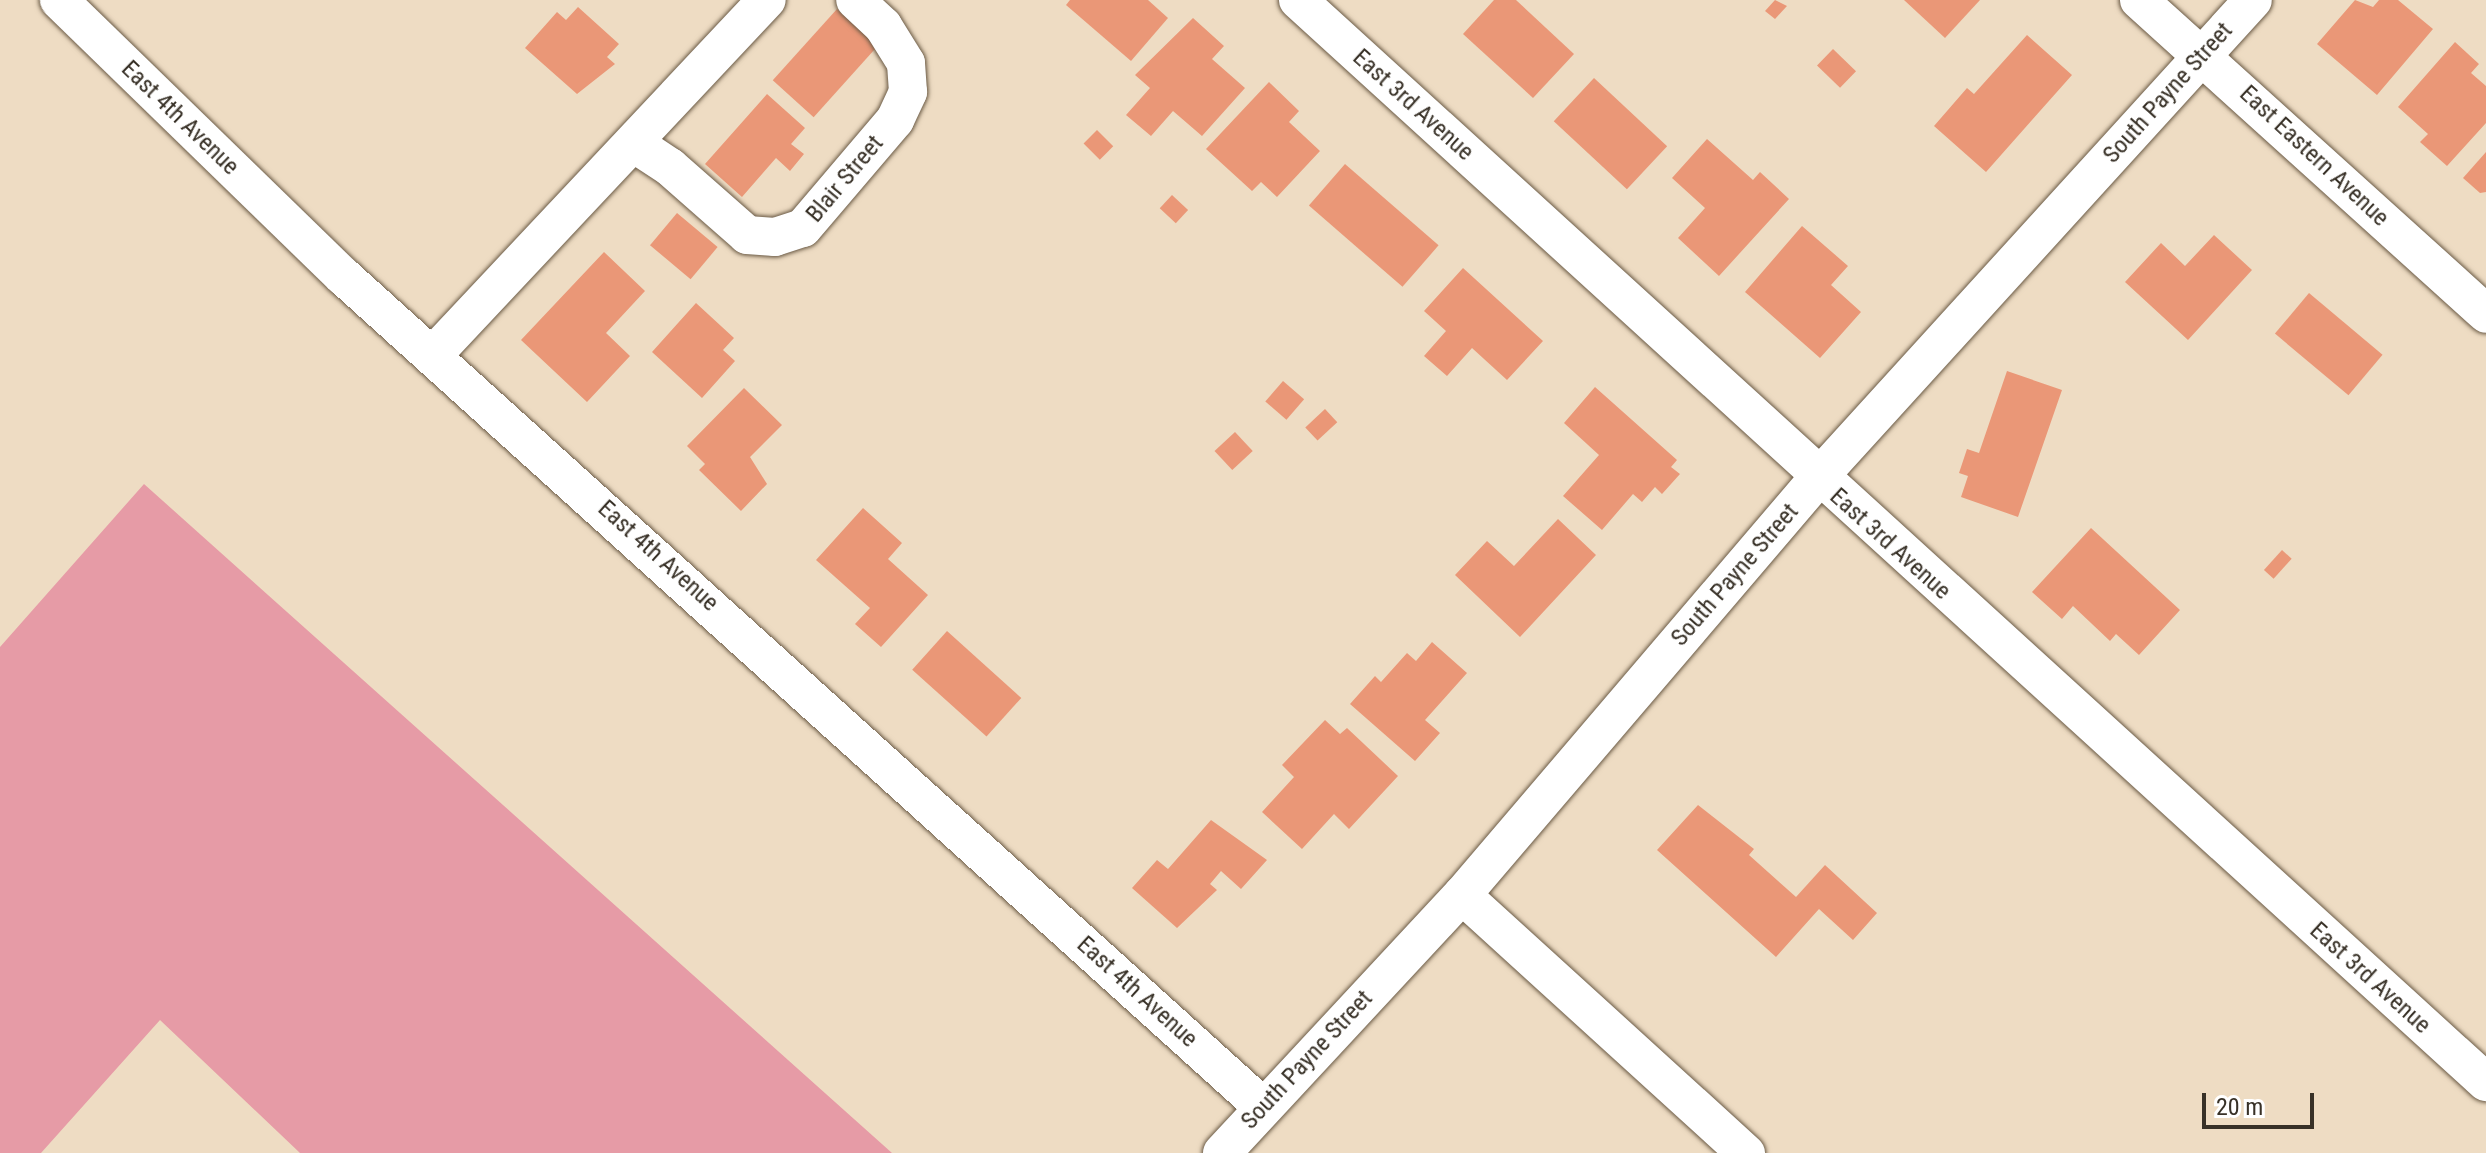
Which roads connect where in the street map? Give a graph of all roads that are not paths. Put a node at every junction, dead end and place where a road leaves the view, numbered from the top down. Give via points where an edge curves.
1 (59, 0) edge
2 (767, 0) edge
3 (855, 0) edge
4 (1298, 0) edge
5 (2139, 0) edge
6 (2253, 0) edge
7 (2203, 54) junction
8 (635, 144) junction
9 (2486, 314) edge
10 (434, 354) junction
11 (1818, 478) junction
12 (1462, 895) junction
13 (2486, 1082) edge
14 (1262, 1106) junction
15 (1222, 1153) edge
16 (1746, 1153) edge

1 - 10 street, East 4th Avenue via 343,276
2 - 8 street
3 - 8 street, Blair Street via 883,26 906,63 908,92 895,120 803,228 775,237 747,235 670,167
4 - 11 street, East 3rd Avenue
5 - 7 street, East Eastern Avenue
6 - 7 street, South Payne Street
7 - 9 street, East Eastern Avenue
7 - 11 street, South Payne Street
8 - 10 street
10 - 14 street, East 4th Avenue
11 - 12 street, South Payne Street
11 - 13 street, East 3rd Avenue
12 - 14 street, South Payne Street
12 - 16 street
14 - 15 street, South Payne Street

